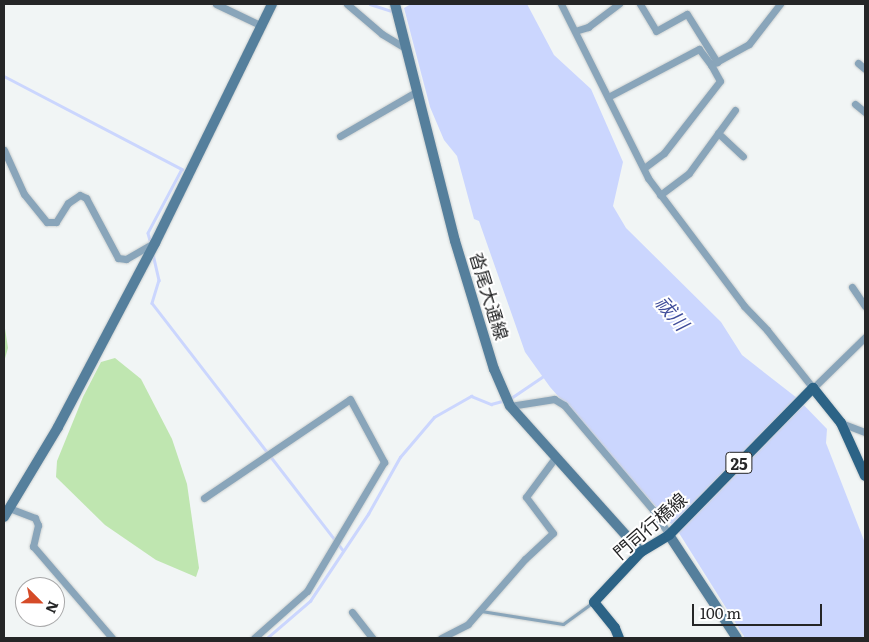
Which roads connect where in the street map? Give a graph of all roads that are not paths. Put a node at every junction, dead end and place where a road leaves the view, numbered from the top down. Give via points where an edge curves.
1 (216, 4) edge
2 (272, 4) edge
3 (346, 4) edge
4 (395, 4) edge
5 (561, 4) edge
6 (619, 4) edge
7 (640, 4) edge
8 (780, 4) edge
9 (260, 25) junction
10 (575, 31) junction
11 (404, 47) junction
12 (858, 62) dead end
13 (714, 64) junction
14 (865, 68) edge
15 (416, 92) junction
16 (608, 97) junction
17 (854, 104) dead end
18 (735, 110) dead end
19 (865, 112) edge
20 (718, 133) junction
21 (340, 136) dead end
22 (4, 150) edge
23 (743, 156) dead end
24 (644, 168) junction
25 (660, 195) junction
26 (156, 243) junction
27 (852, 287) dead end
28 (865, 306) edge
29 (865, 337) edge
30 (810, 391) junction
31 (510, 406) junction
32 (840, 423) junction
33 (865, 432) edge
34 (555, 458) junction
35 (865, 476) edge
36 (204, 498) dead end
37 (6, 513) edge
38 (671, 534) junction
39 (641, 552) junction
40 (594, 602) junction
41 (479, 611) junction
42 (352, 612) dead end
43 (112, 638) edge
44 (254, 638) edge
45 (372, 638) edge
46 (441, 638) edge
47 (619, 638) edge
48 (737, 638) edge

1 - 9 street
2 - 9 main road
3 - 11 street via 382,34
4 - 11 main road, 沓尾大通線 via 404,34
5 - 10 street
6 - 10 street via 588,28
7 - 13 street via 656,31 687,14
8 - 13 street via 749,44
9 - 26 main road
10 - 16 street
11 - 15 main road, 沓尾大通線
12 - 14 street
13 - 16 street via 699,49
13 - 24 street via 720,81 664,153
15 - 21 street
15 - 31 main road, 沓尾大通線 via 455,241 494,369
16 - 24 street
17 - 19 street
18 - 20 street
20 - 23 street
20 - 25 street via 689,173
22 - 26 street via 24,194 47,222 56,222 68,203 80,195 86,198 118,258 126,259
24 - 25 street
25 - 30 street
26 - 37 main road via 58,427
27 - 28 street
29 - 30 street
30 - 32 main road
30 - 38 main road, 門司行橋線 / 25
31 - 34 main road, 沓尾大通線
31 - 38 street via 554,399 564,404
32 - 33 street
32 - 35 main road
34 - 39 main road, 沓尾大通線
34 - 41 street via 526,497 553,533
36 - 44 street via 350,399 384,462 307,591
37 - 43 street via 35,518 38,525 33,546
38 - 39 main road, 門司行橋線 / 25
38 - 48 main road
39 - 40 main road, 門司行橋線 / 25
40 - 41 lane via 563,624
40 - 47 main road via 616,628
41 - 46 street via 468,624
42 - 45 street

